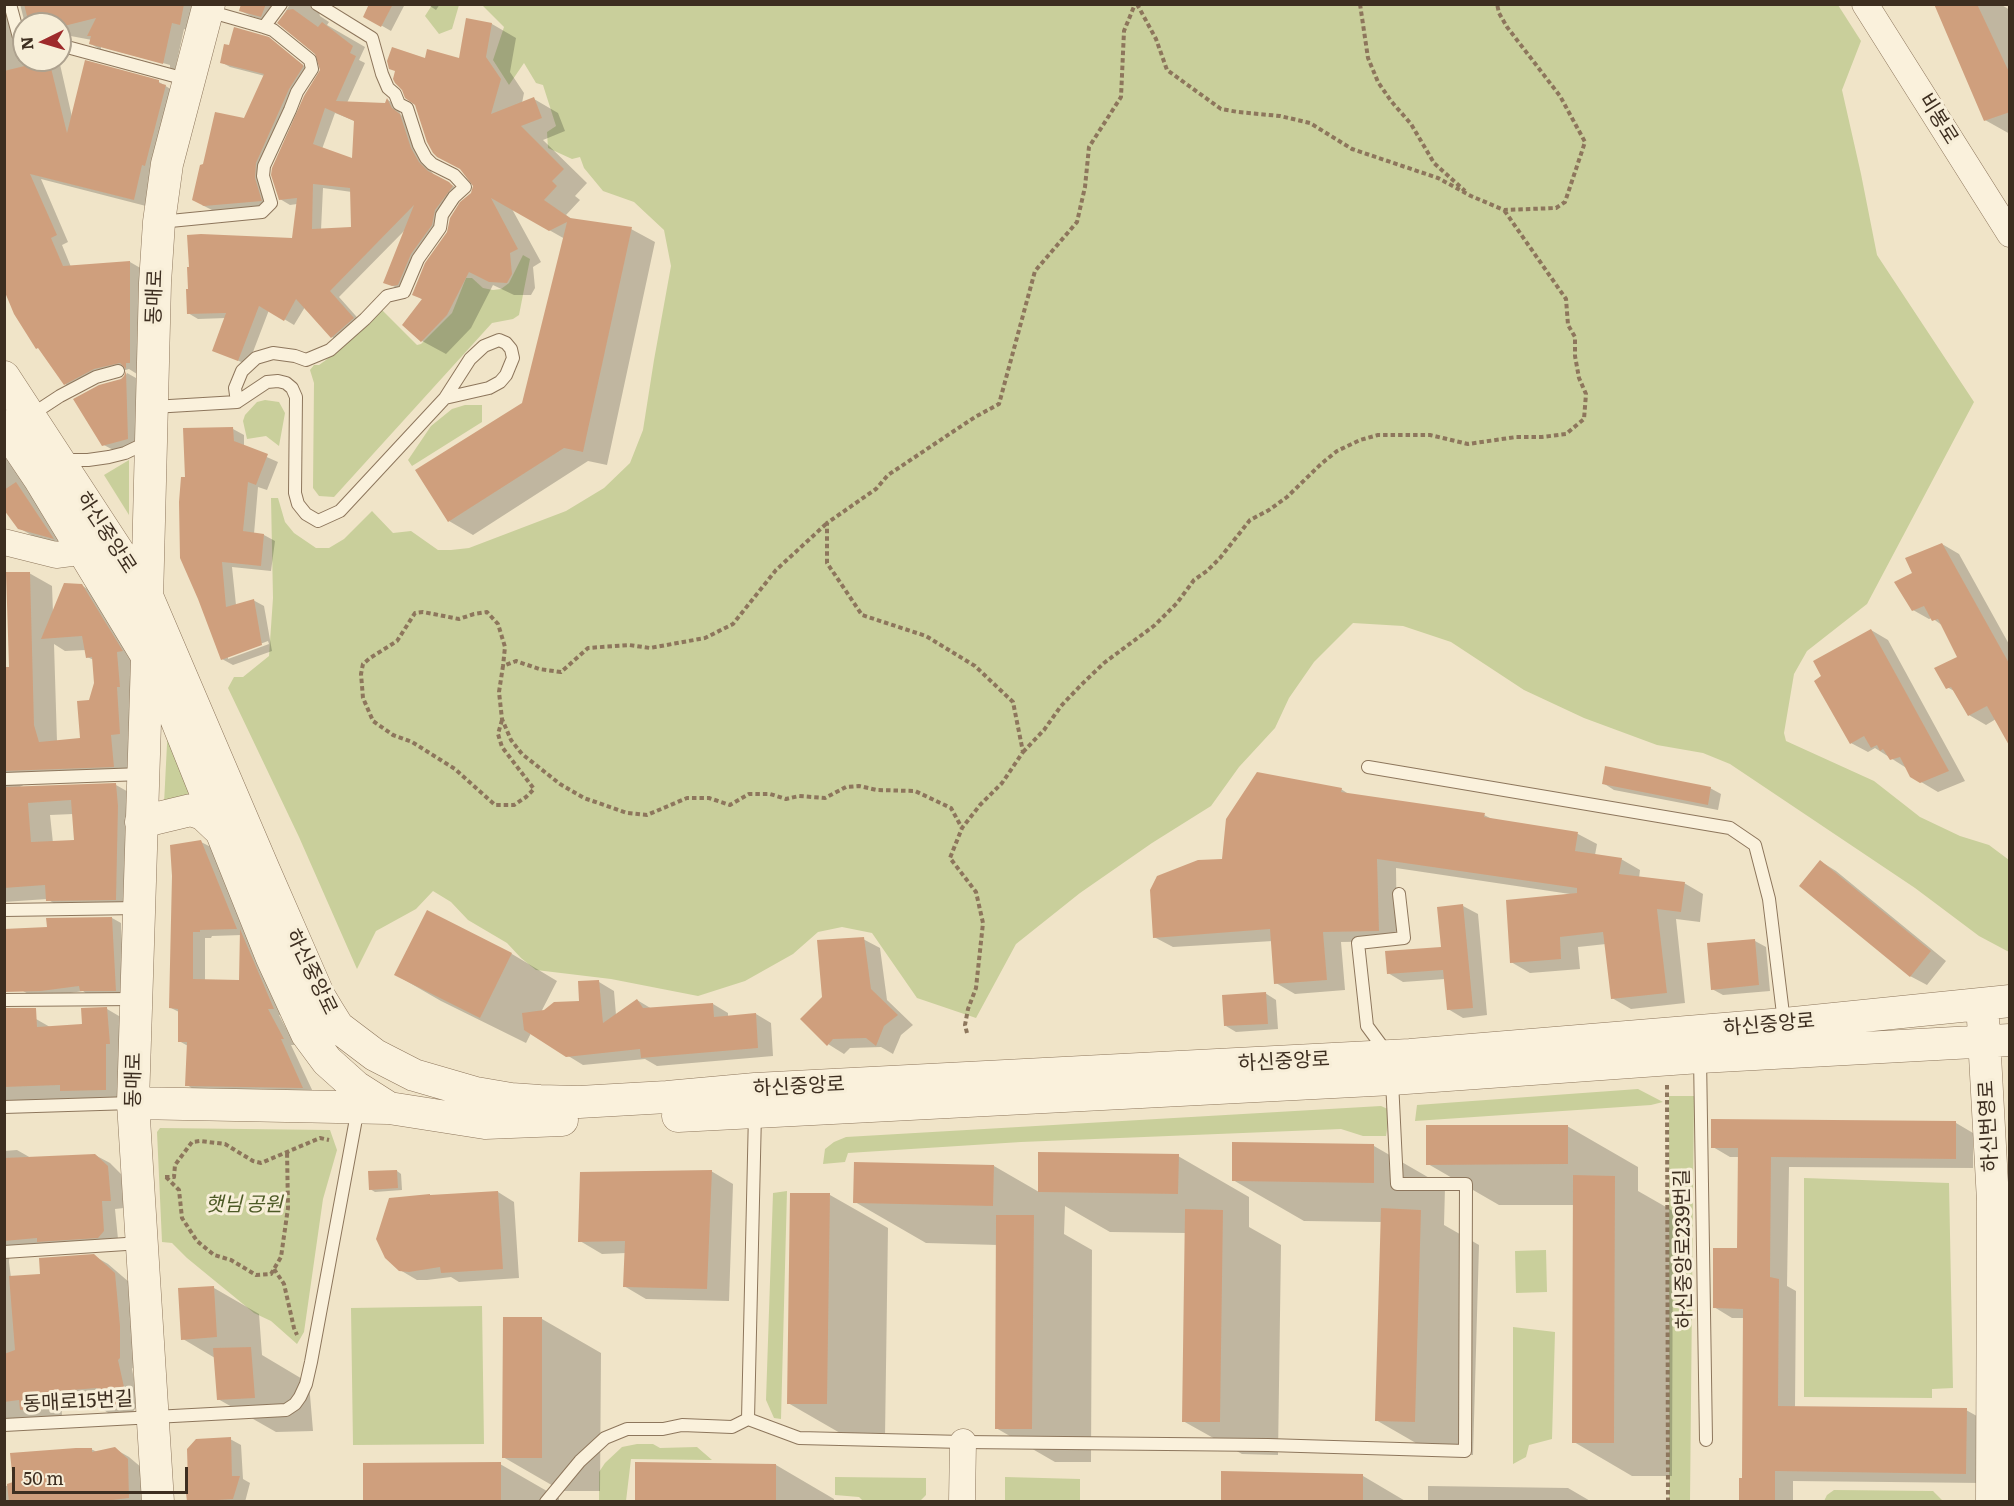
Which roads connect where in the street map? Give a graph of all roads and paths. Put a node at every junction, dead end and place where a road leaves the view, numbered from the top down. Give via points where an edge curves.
1 (281, 4) edge
2 (317, 4) edge
3 (1136, 4) edge
4 (1360, 4) edge
5 (1497, 4) edge
6 (1865, 4) edge
7 (208, 8) edge
8 (264, 27) junction
9 (72, 48) edge
10 (189, 80) junction
11 (1471, 196) junction
12 (1504, 210) junction
13 (159, 222) junction
14 (2010, 234) edge
15 (118, 371) dead end
16 (4, 377) edge
17 (446, 398) junction
18 (237, 402) junction
19 (152, 407) junction
20 (17, 421) edge
21 (151, 441) junction
22 (59, 460) junction
23 (827, 523) junction
24 (4, 542) edge
25 (82, 549) junction
26 (147, 596) junction
27 (147, 657) junction
28 (503, 666) junction
29 (502, 718) junction
30 (1023, 752) junction
31 (1368, 767) dead end
32 (142, 774) junction
33 (4, 779) edge
34 (141, 822) junction
35 (962, 828) junction
36 (221, 831) junction
37 (1399, 894) dead end
38 (139, 908) junction
39 (4, 910) edge
40 (136, 999) junction
41 (4, 1000) edge
42 (2002, 1002) edge
43 (967, 1033) dead end
44 (1784, 1038) junction
45 (2001, 1039) edge
46 (1700, 1044) junction
47 (1391, 1068) junction
48 (1667, 1080) dead end
49 (755, 1101) junction
50 (133, 1102) junction
51 (4, 1107) edge
52 (358, 1107) junction
53 (389, 1108) junction
54 (329, 1140) dead end
55 (287, 1151) junction
56 (166, 1177) junction
57 (155, 1178) dead end
58 (142, 1243) junction
59 (4, 1252) edge
60 (274, 1269) junction
61 (313, 1349) junction
62 (153, 1418) junction
63 (748, 1419) junction
64 (4, 1425) edge
65 (1706, 1440) dead end
66 (963, 1442) junction
67 (548, 1501) edge
68 (158, 1502) edge
69 (962, 1502) edge
70 (1668, 1502) edge
71 (1992, 1502) edge

1 - 8 lane
2 - 18 lane via 372,38 388,88 399,104 407,108 426,158 454,175 465,187 442,215 440,228 418,259 404,292 387,296 330,350 306,360 273,353 256,358 242,371 236,387
3 - 11 path via 1156,39 1167,70 1221,109 1310,123 1352,149 1438,178
3 - 23 path via 1124,31 1121,97 1089,147 1077,222 1035,271 999,404 888,475 876,489
4 - 11 path via 1368,58 1378,82 1411,124 1434,163
5 - 12 path via 1507,27 1560,96 1586,142 1565,202 1556,208
6 - 14 street, 비봉로
7 - 8 lane
7 - 10 street, 동매로
8 - 13 lane via 310,60 312,69 297,92 264,166 263,176 272,203 262,212
9 - 10 lane
10 - 13 street, 동매로 via 167,164
11 - 12 path
12 - 30 path via 1566,299 1568,325 1575,337 1575,356 1586,394 1584,419 1566,434 1467,444 1430,435 1378,435 1337,451 1287,497 1250,520 1177,603 1081,685
13 - 19 street, 동매로
15 - 20 lane via 96,376
16 - 20 street, 하신중앙로
17 - 17 lane via 500,382 513,358 511,349 499,340 484,346 470,359
17 - 18 lane via 340,511 318,521 306,514 295,493 296,397 292,388 278,381 267,382
18 - 19 lane
19 - 21 street, 동매로
20 - 22 street, 하신중앙로
20 - 25 street, 하신중앙로
21 - 22 lane via 109,457
21 - 26 street, 동매로
22 - 26 street, 하신중앙로
23 - 28 path via 776,570 733,624 705,638 650,648 588,648 561,672 516,661
23 - 30 path via 827,563 862,615 926,636 975,666 1013,702
24 - 25 street via 56,555
25 - 27 street, 하신중앙로
26 - 27 street, 동매로
26 - 49 street, 하신중앙로 via 319,996 339,1027 375,1055 414,1075 476,1093 548,1102 667,1097
27 - 32 street, 동매로
27 - 36 street, 하신중앙로 via 159,676
28 - 29 path via 499,692
28 - 29 path via 505,647 498,624 487,612 459,620 423,612 415,613 397,641 370,657 361,674 363,698 373,722 455,769 495,805 514,804 534,789 502,747 498,734
29 - 35 path via 522,754 560,784 584,798 627,813 647,814 687,798 709,798 730,805 749,794 786,799 825,798 846,787 859,786 915,791 951,808
30 - 35 path via 1002,783
31 - 44 lane via 1730,828 1755,845 1769,899
32 - 33 lane
32 - 34 street, 동매로
34 - 36 street via 191,810 203,814
34 - 38 street, 동매로
35 - 43 path via 950,858 976,892 983,923 976,988 965,1025
36 - 53 street, 하신중앙로 via 306,1034 327,1061 356,1087
37 - 47 lane via 1404,938 1358,944 1367,1026
38 - 39 lane
38 - 40 street, 동매로
40 - 41 lane
40 - 50 street, 동매로
42 - 44 street, 하신중앙로 via 1926,1011
42 - 45 street, 하신번영로
44 - 45 street, 하신중앙로
44 - 46 street, 하신중앙로
45 - 71 street, 하신번영로 via 1993,1201
46 - 47 street, 하신중앙로
46 - 65 lane, 하신중앙로239번길
47 - 49 street, 하신중앙로
47 - 66 lane via 1396,1184 1466,1184 1465,1451
48 - 70 path
49 - 53 street, 하신중앙로 via 485,1123
49 - 63 lane
50 - 51 lane
50 - 52 street
50 - 58 street, 동매로
52 - 53 street
52 - 61 lane, 동매로15번길
54 - 55 path via 320,1138
55 - 56 path via 261,1163 225,1144 192,1142 175,1165 174,1177
55 - 60 path via 288,1208 280,1257
56 - 57 path
56 - 60 path via 179,1190 182,1218 197,1241 214,1255 256,1275 271,1274
58 - 59 lane
58 - 62 street, 동매로
60 - 61 path via 284,1284 294,1328 302,1344
61 - 62 lane, 동매로15번길 via 306,1384 295,1404 286,1410
62 - 64 lane, 동매로15번길
62 - 68 street, 동매로
63 - 66 lane via 798,1438
63 - 67 lane via 732,1427 682,1425 627,1430 605,1438 580,1461
66 - 69 street

